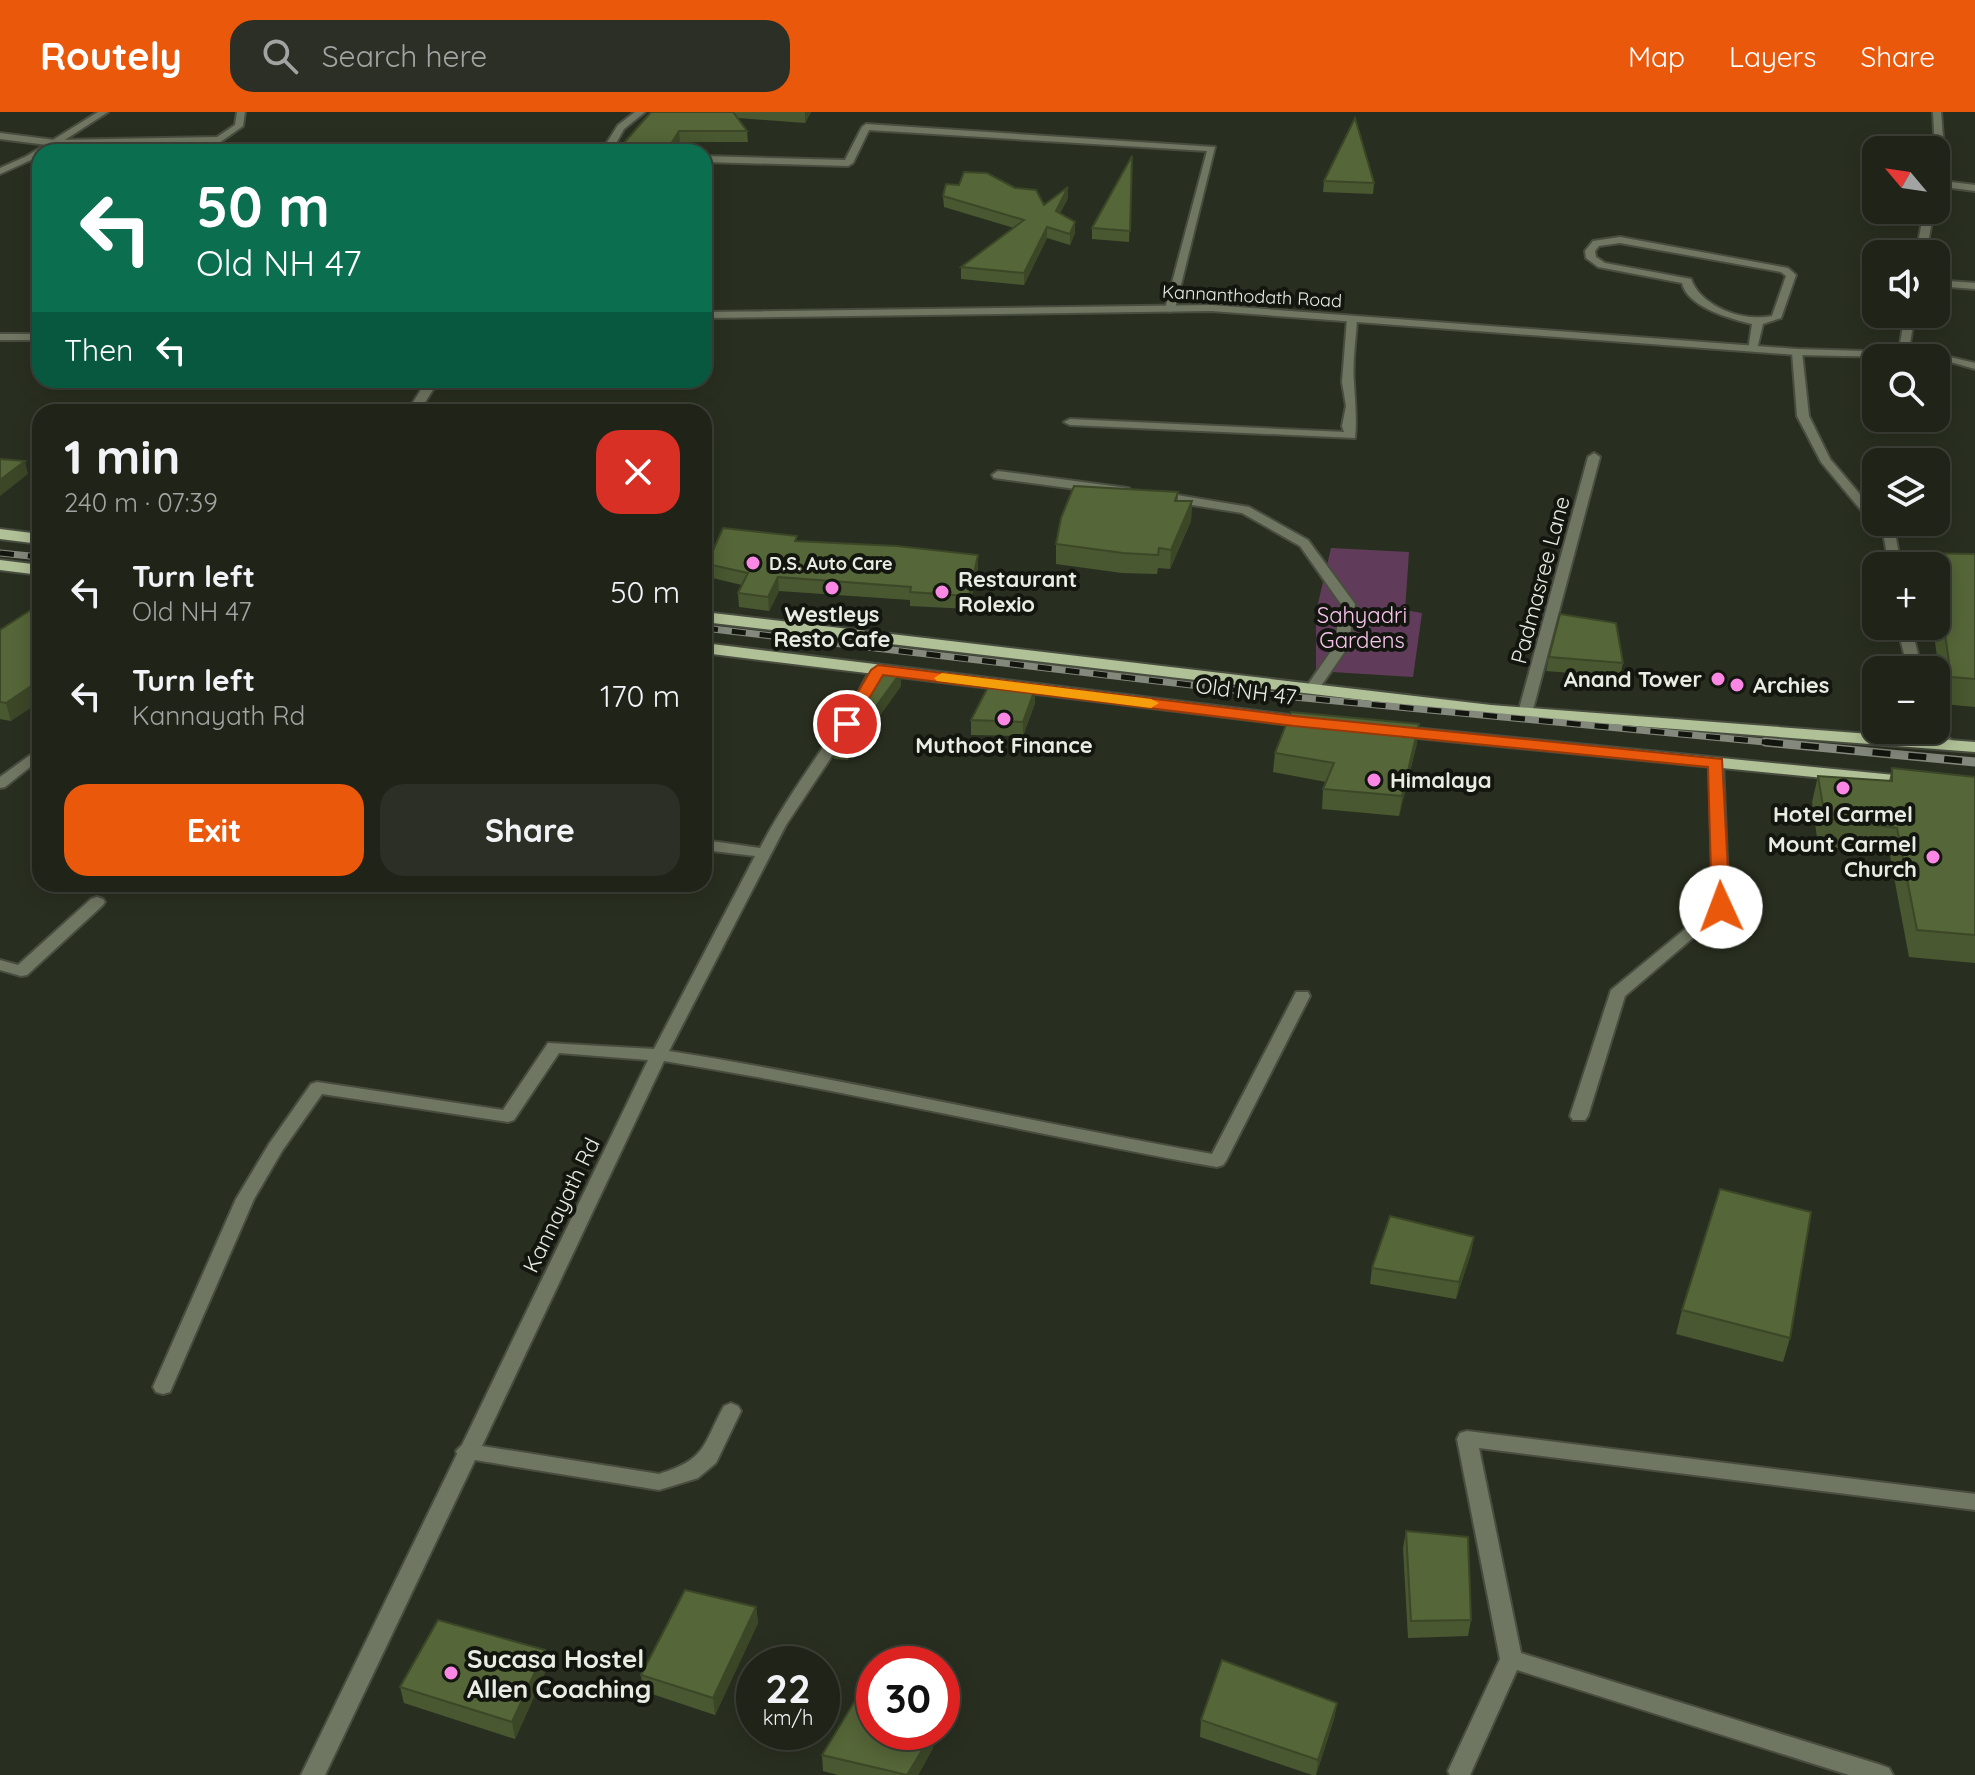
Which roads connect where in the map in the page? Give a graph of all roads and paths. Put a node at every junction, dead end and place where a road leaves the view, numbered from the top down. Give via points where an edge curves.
1 (104, 112) edge
2 (241, 112) edge
3 (641, 112) edge
4 (1937, 112) edge
5 (0, 136) edge
6 (1938, 136) edge
7 (55, 143) junction
8 (611, 144) edge
9 (32, 155) edge
10 (712, 159) edge
11 (0, 171) edge
12 (1950, 185) edge
13 (1975, 188) edge
14 (1950, 284) edge
15 (1975, 286) edge
16 (1170, 309) junction
17 (712, 315) edge
18 (1352, 319) junction
19 (1758, 322) junction
20 (0, 337) edge
21 (32, 337) edge
22 (1752, 349) junction
23 (1797, 352) junction
24 (1862, 354) edge
25 (1950, 360) edge
26 (1975, 366) edge
27 (1070, 422) dead end
28 (1594, 457) dead end
29 (998, 475) dead end
30 (1862, 503) edge
31 (0, 534) edge
32 (32, 538) edge
33 (0, 565) edge
34 (32, 569) edge
35 (712, 618) edge
36 (712, 649) edge
37 (878, 670) junction
38 (1311, 690) junction
39 (1491, 710) junction
40 (1525, 713) junction
41 (1338, 725) edge
42 (1382, 730) edge
43 (1485, 740) junction
44 (1949, 745) joint
45 (1975, 747) edge
46 (32, 758) edge
47 (1716, 762) junction
48 (0, 784) edge
49 (1938, 784) edge
50 (712, 846) edge
51 (765, 853) junction
52 (97, 902) dead end
53 (0, 965) edge
54 (1302, 996) dead end
55 (659, 1055) junction
56 (1579, 1116) dead end
57 (163, 1387) dead end
58 (731, 1411) dead end
59 (466, 1451) junction
60 (1975, 1502) edge
61 (1511, 1659) junction
62 (1460, 1771) dead end
63 (313, 1775) edge
64 (1881, 1775) edge

1 - 7 street
2 - 7 street via 239,126 219,140
3 - 8 street via 621,127
4 - 6 street
5 - 7 street
9 - 11 street
10 - 16 street via 848,163 866,127 1212,149
12 - 13 street
14 - 15 street
16 - 17 street, Kannanthodath Road
16 - 18 street, Kannanthodath Road
18 - 22 street, Kannanthodath Road
18 - 27 street via 1351,436
19 - 19 street via 1776,318 1791,275 1784,270 1620,240 1596,243 1590,251 1602,265 1687,281 1689,291 1725,315
19 - 22 street
20 - 21 street
22 - 23 street, Kannanthodath Road
23 - 24 street, Kannanthodath Road
23 - 30 street via 1803,416 1825,460
25 - 26 street, Kannanthodath Road
28 - 40 street, Padmasree Lane
29 - 38 street via 1245,510 1304,543 1348,604 1341,647
31 - 32 main road
33 - 34 main road
35 - 38 main road, Old NH 47
36 - 37 main road, Old NH 47
37 - 41 main road, Old NH 47
37 - 51 street, Kannayath Rd
38 - 39 main road, Old NH 47
39 - 40 main road, Old NH 47
39 - 43 main road
40 - 44 main road, Old NH 47
42 - 43 main road
43 - 47 main road
44 - 45 main road, Old NH 47
46 - 48 street
47 - 49 main road
47 - 56 street via 1721,907 1617,994
50 - 51 street
51 - 55 street, Kannayath Rd
52 - 53 street via 21,971
54 - 55 street via 1217,1161
55 - 57 street via 554,1047 508,1116 317,1088 245,1199
55 - 59 street, Kannayath Rd
58 - 59 street via 709,1457 691,1472 659,1482
59 - 63 street, Kannayath Rd
60 - 61 street via 1467,1439
61 - 62 street
61 - 64 street

